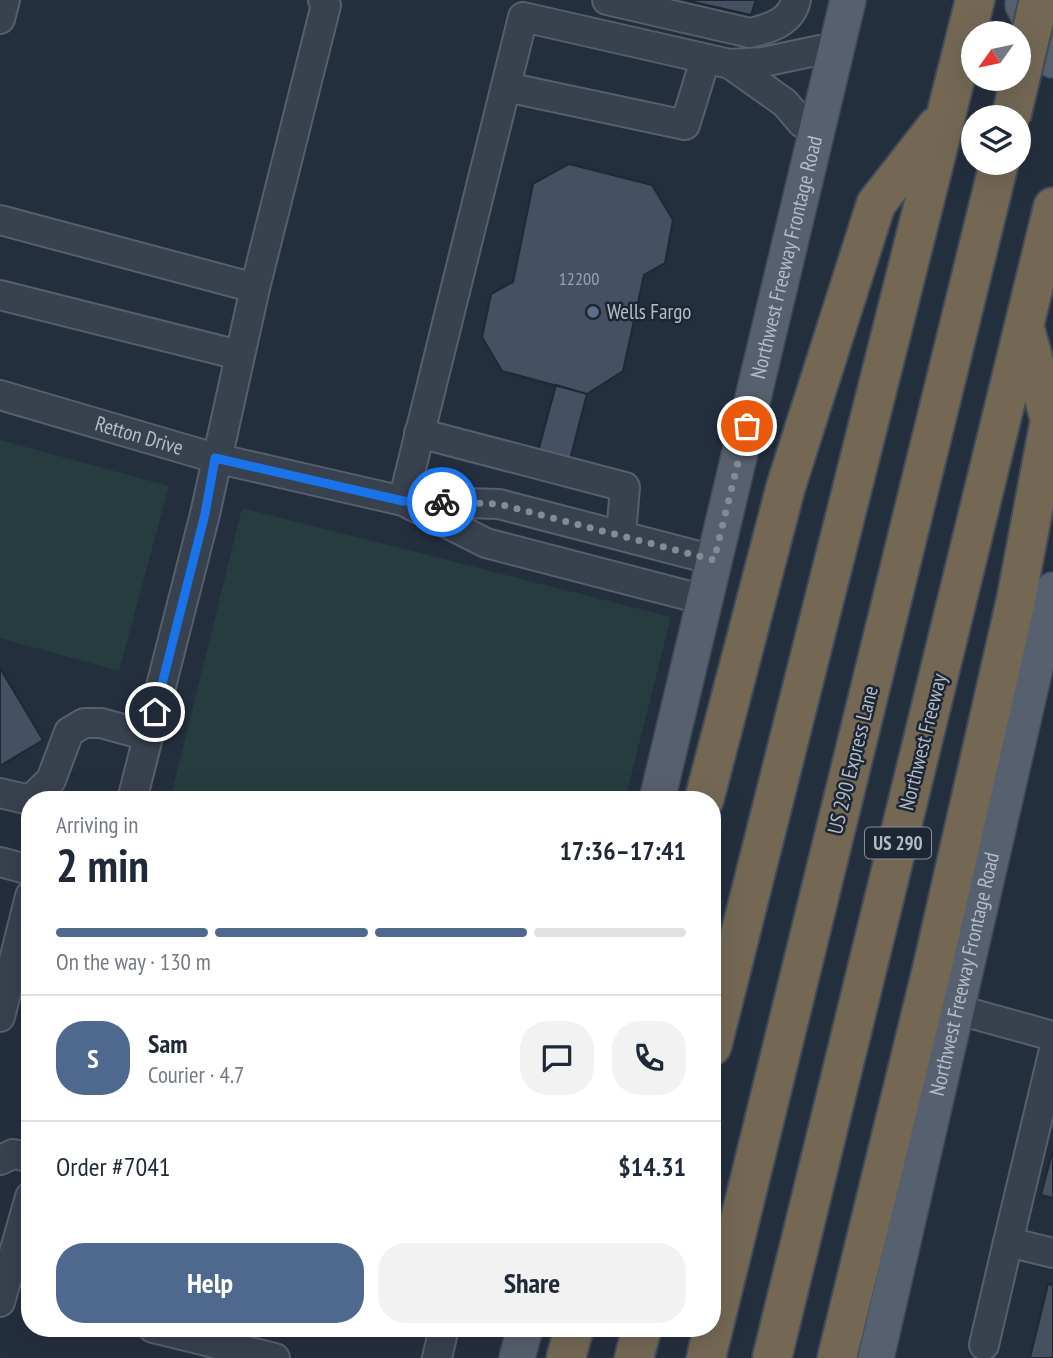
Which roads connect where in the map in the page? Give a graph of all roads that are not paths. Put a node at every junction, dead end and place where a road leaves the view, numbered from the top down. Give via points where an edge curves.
1 (5, 0) edge
2 (323, 0) edge
3 (607, 0) edge
4 (796, 0) edge
5 (848, 0) edge
6 (975, 0) edge
7 (1020, 0) edge
8 (1040, 0) edge
9 (0, 19) edge
10 (836, 54) junction
11 (1053, 60) edge
12 (718, 62) junction
13 (506, 87) junction
14 (1014, 105) edge
15 (945, 116) junction
16 (818, 130) junction
17 (996, 175) edge
18 (1053, 207) edge
19 (0, 220) edge
20 (255, 288) junction
21 (0, 295) edge
22 (1024, 327) junction
23 (239, 355) junction
24 (0, 395) edge
25 (418, 433) junction
26 (215, 458) junction
27 (403, 501) junction
28 (621, 535) junction
29 (714, 560) junction
30 (1053, 590) edge
31 (705, 600) junction
32 (148, 736) junction
33 (42, 791) edge
34 (134, 791) edge
35 (659, 791) edge
36 (706, 791) edge
37 (0, 793) edge
38 (21, 798) edge
39 (0, 862) edge
40 (21, 868) edge
41 (21, 932) edge
42 (721, 1010) edge
43 (955, 1010) junction
44 (0, 1017) edge
45 (1053, 1035) edge
46 (1053, 1054) edge
47 (21, 1228) edge
48 (1008, 1242) junction
49 (1053, 1254) edge
50 (721, 1297) edge
51 (0, 1302) edge
52 (190, 1337) edge
53 (441, 1337) edge
54 (523, 1337) edge
55 (572, 1337) edge
56 (640, 1337) edge
57 (711, 1337) edge
58 (984, 1345) dead end
59 (275, 1358) edge
60 (437, 1358) edge
61 (517, 1358) edge
62 (566, 1358) edge
63 (634, 1358) edge
64 (706, 1358) edge
65 (772, 1358) edge
66 (837, 1358) edge
67 (876, 1358) edge

1 - 9 street
2 - 20 street via 326,5
3 - 4 street via 750,33 773,28 793,12
5 - 10 main road, Northwest Freeway Frontage Road
6 - 15 highway
7 - 11 main road
8 - 14 highway, bridge
10 - 12 street via 820,50 763,62
10 - 16 main road, Northwest Freeway Frontage Road
12 - 13 street via 685,125
12 - 13 street via 523,17
12 - 16 street via 785,103 802,123
13 - 25 street
15 - 36 highway via 876,204 786,486
15 - 42 highway
16 - 29 main road, Northwest Freeway Frontage Road
17 - 50 highway, US 290 Express Lane
18 - 22 highway, Northwest Freeway / US 290
19 - 20 street
20 - 23 street
21 - 23 street
22 - 65 highway, Northwest Freeway / US 290
22 - 66 highway via 1051,420 1016,600 933,965
23 - 26 street
24 - 26 street, Retton Drive
25 - 27 street
25 - 28 street via 625,487
26 - 27 street, Retton Drive
26 - 32 street
27 - 28 street, Retton Drive via 499,504
27 - 31 street, Retton Drive via 486,543
28 - 29 street, Retton Drive
29 - 31 main road, Northwest Freeway Frontage Road
30 - 43 main road, Northwest Freeway Frontage Road
31 - 35 main road, Northwest Freeway Frontage Road
32 - 33 street via 84,723 69,732 51,780
32 - 34 street
37 - 38 street
39 - 40 street
41 - 44 street
43 - 45 street
43 - 67 main road, Northwest Freeway Frontage Road
46 - 48 street
47 - 51 street
48 - 49 street
48 - 58 street
52 - 59 street
53 - 60 street
54 - 61 main road
55 - 62 highway
56 - 63 highway
57 - 64 highway, US 290 Express Lane

